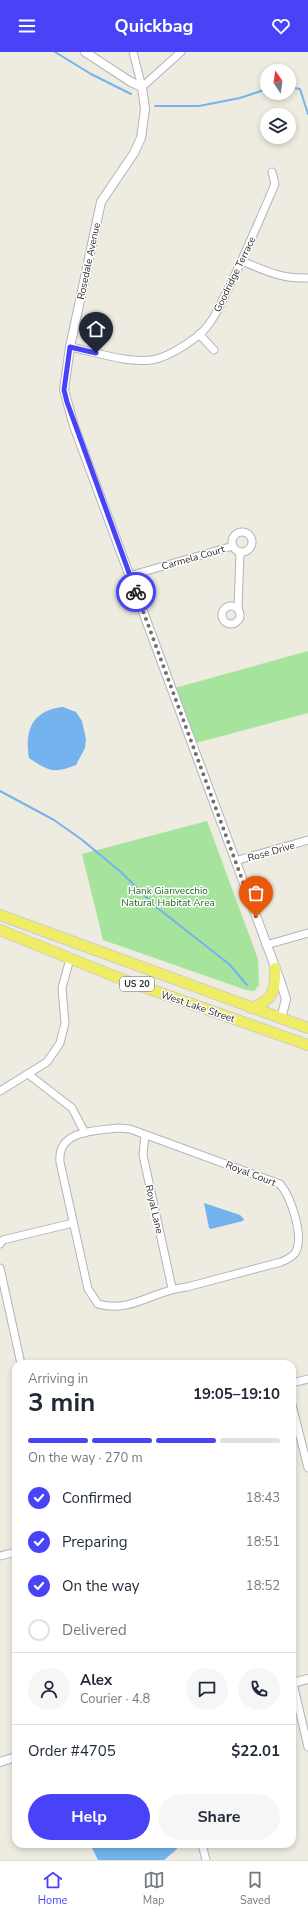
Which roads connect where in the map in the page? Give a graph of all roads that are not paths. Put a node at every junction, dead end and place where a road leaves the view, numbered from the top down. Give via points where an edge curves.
1 (85, 52) edge
2 (133, 52) edge
3 (181, 52) edge
4 (142, 87) junction
5 (272, 172) dead end
6 (242, 261) junction
7 (308, 278) edge
8 (199, 334) junction
9 (70, 347) junction
10 (214, 350) dead end
11 (232, 546) junction
12 (240, 552) junction
13 (130, 576) junction
14 (238, 608) dead end
15 (308, 840) edge
16 (235, 861) junction
17 (0, 915) edge
18 (0, 930) edge
19 (308, 933) edge
20 (266, 945) junction
21 (70, 959) junction
22 (275, 968) junction
23 (251, 1008) junction
24 (281, 1019) junction
25 (308, 1028) edge
26 (277, 1033) junction
27 (308, 1045) edge
28 (28, 1074) junction
29 (0, 1091) edge
30 (85, 1133) junction
31 (145, 1135) junction
32 (73, 1223) junction
33 (0, 1244) edge
34 (0, 1268) edge
35 (172, 1288) junction
36 (20, 1360) edge
37 (308, 1379) edge
38 (296, 1382) edge
39 (296, 1421) edge
40 (308, 1468) edge
41 (12, 1553) edge
42 (0, 1556) edge
43 (308, 1679) edge
44 (296, 1682) edge
45 (296, 1696) edge
46 (308, 1747) edge
47 (12, 1759) edge
48 (0, 1762) edge
49 (203, 1848) edge
50 (206, 1860) edge

1 - 4 street
2 - 4 street, Rosedale Avenue
3 - 4 street
4 - 9 street, Rosedale Avenue via 145,109 141,138 134,154 101,202
5 - 6 street, Goodridge Terrace via 275,184
6 - 7 street via 276,276
6 - 8 street, Goodridge Terrace via 218,309
8 - 9 street, Goodridge Terrace via 164,357 151,360 121,358
8 - 10 street
9 - 13 street, Rosedale Avenue via 64,390 67,402
11 - 12 street, Carmela Court
11 - 12 street, Carmela Court via 232,539 236,534 248,534 252,540 251,546 247,551
11 - 13 street, Carmela Court
12 - 14 street, Carmela Court
13 - 16 street, Rosedale Avenue
15 - 16 street, Rose Drive
16 - 20 street, Rosedale Avenue
17 - 23 main road, West Lake Street / US 20
18 - 21 main road, West Lake Street / US 20
19 - 20 street
20 - 22 street, Rosedale Avenue
21 - 26 main road, West Lake Street / US 20
21 - 28 street via 62,988 65,1023 63,1036 48,1062
22 - 23 main road via 274,987 270,997
22 - 24 street, Rosedale Avenue via 286,999
23 - 24 main road, West Lake Street / US 20
24 - 25 main road, West Lake Street / US 20
24 - 26 main road
26 - 27 main road, West Lake Street / US 20
28 - 29 street
28 - 30 street via 72,1108
30 - 31 street via 118,1128 130,1129
30 - 32 street via 74,1135 63,1144 60,1154
31 - 35 street, Royal Lane via 143,1155
31 - 35 street, Royal Court via 280,1184 289,1198 298,1234 299,1241 294,1253 286,1260 187,1287
32 - 33 street via 3,1240
32 - 35 street via 88,1289 98,1304 117,1307 156,1296
34 - 36 street
37 - 38 street
39 - 40 street
41 - 42 street
43 - 44 street
45 - 46 street
47 - 48 street
49 - 50 street

